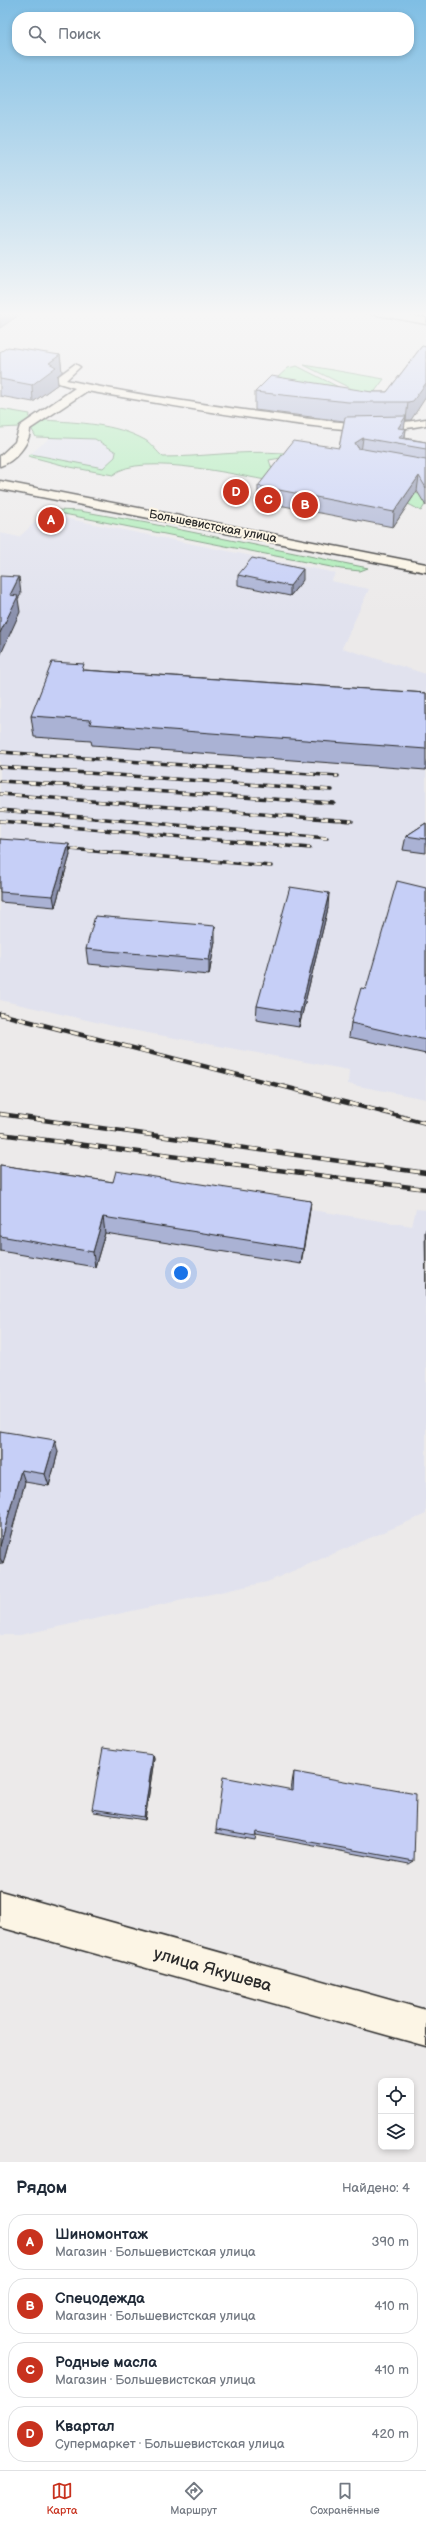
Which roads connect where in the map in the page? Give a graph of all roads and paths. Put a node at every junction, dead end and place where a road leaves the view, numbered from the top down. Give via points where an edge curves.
1 (43, 414) edge
2 (245, 414) edge
3 (426, 422) edge
4 (1, 473) edge
5 (426, 568) edge
6 (0, 1909) edge
7 (426, 2028) edge

1 - 4 main road via 24,428 25,437
2 - 3 main road via 329,425 380,427
4 - 5 main road, Большевистская улица
6 - 7 main road, улица Якушева

